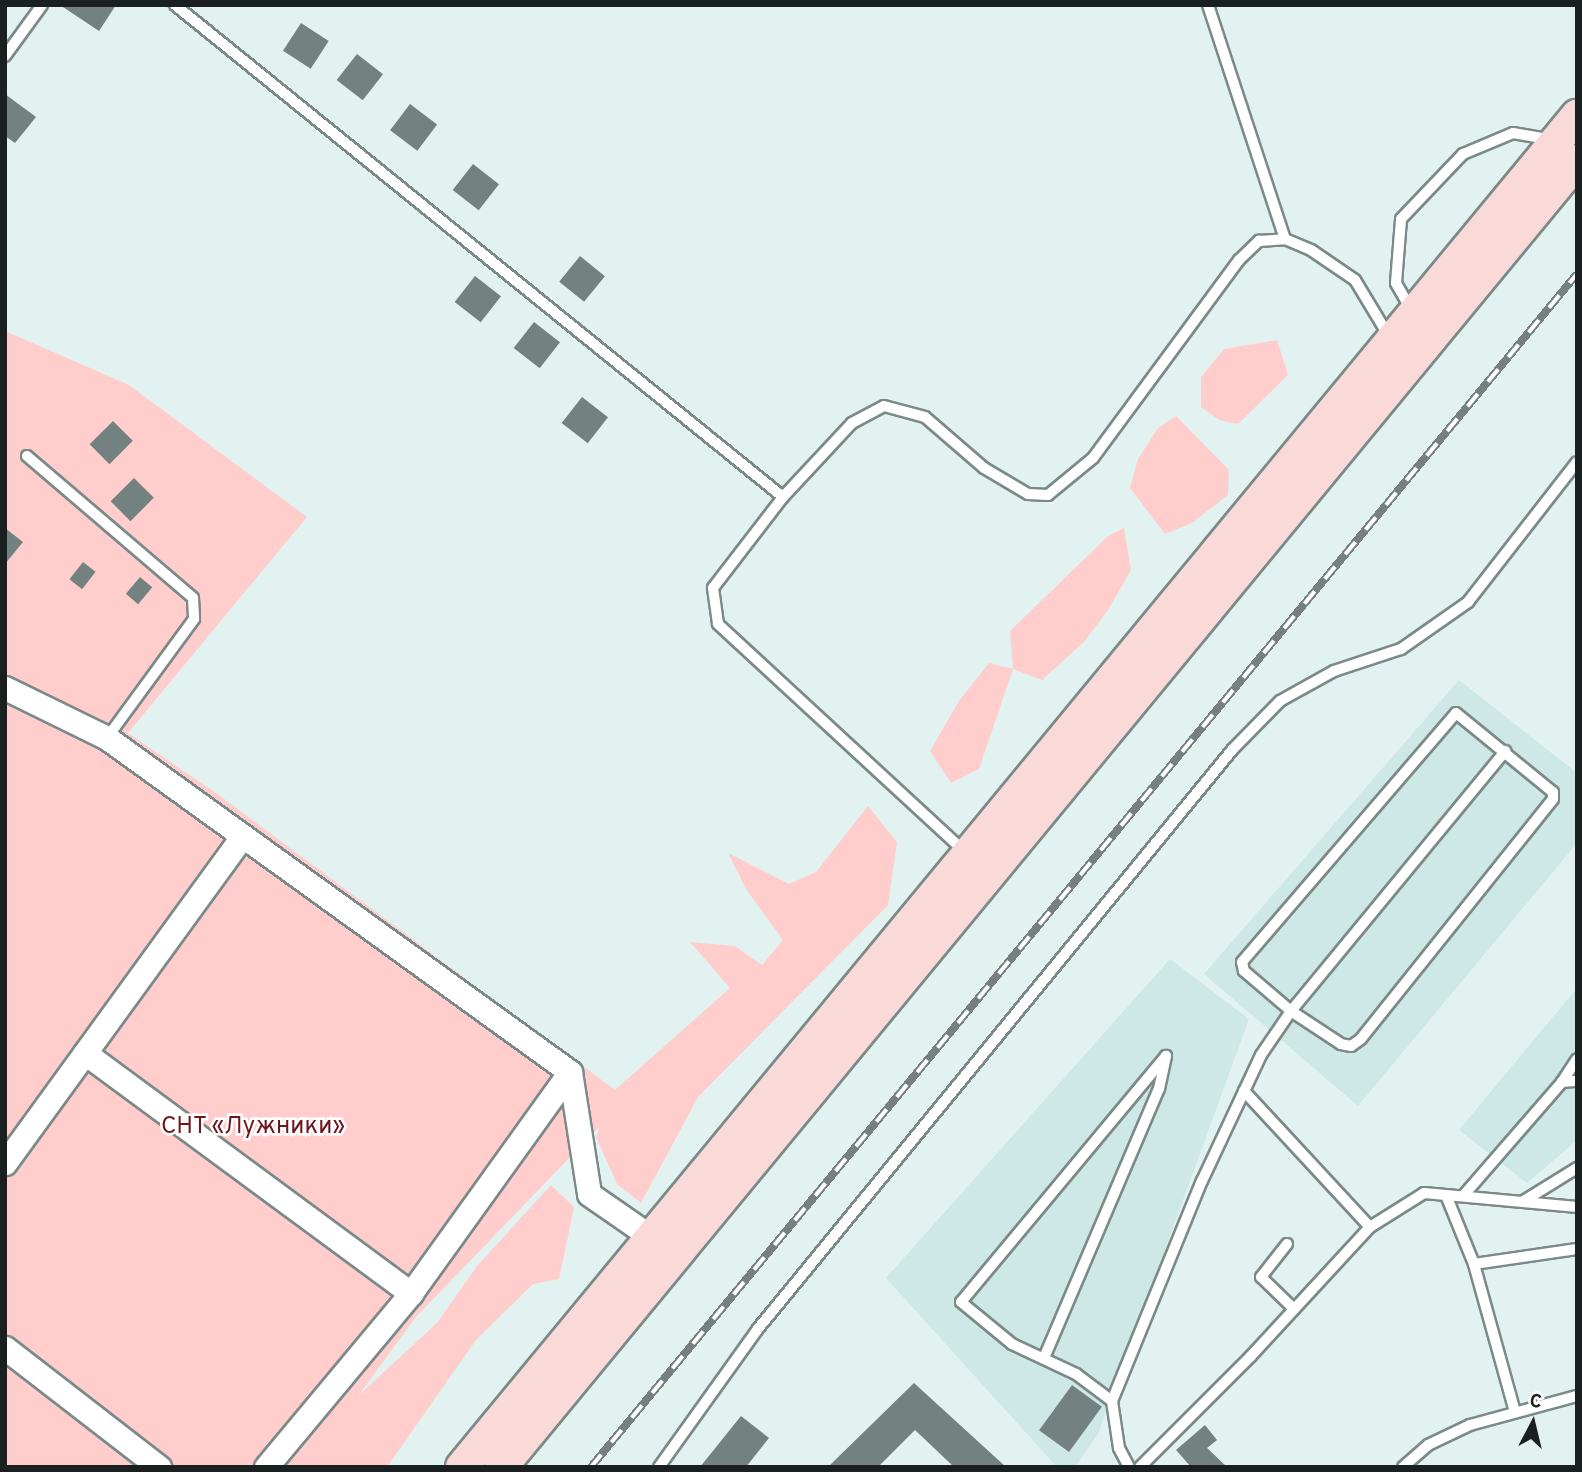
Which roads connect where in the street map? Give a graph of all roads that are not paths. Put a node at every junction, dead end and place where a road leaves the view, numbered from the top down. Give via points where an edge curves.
1 (42, 5) edge
2 (174, 5) edge
3 (1208, 5) edge
4 (5, 56) edge
5 (1577, 116) edge
6 (1566, 151) edge
7 (1284, 239) junction
8 (1412, 311) junction
9 (1390, 338) junction
10 (27, 456) dead end
11 (1577, 462) edge
12 (783, 496) junction
13 (5, 688) edge
14 (107, 738) junction
15 (1505, 751) junction
16 (243, 836) junction
17 (966, 853) junction
18 (1291, 1011) junction
19 (85, 1053) junction
20 (1577, 1059) edge
21 (570, 1072) junction
22 (1577, 1081) edge
23 (1562, 1082) junction
24 (1244, 1091) junction
25 (5, 1163) edge
26 (1577, 1168) edge
27 (1446, 1195) junction
28 (1463, 1196) junction
29 (1522, 1202) junction
30 (1577, 1207) edge
31 (1370, 1227) junction
32 (651, 1237) junction
33 (1287, 1244) dead end
34 (1577, 1249) edge
35 (1474, 1264) junction
36 (411, 1293) junction
37 (1294, 1309) junction
38 (5, 1348) edge
39 (1044, 1358) junction
40 (1577, 1396) edge
41 (1112, 1401) junction
42 (1515, 1412) junction
43 (159, 1467) edge
44 (266, 1467) edge
45 (462, 1467) edge
46 (501, 1467) edge
47 (659, 1467) edge
48 (1129, 1467) edge
49 (1140, 1467) edge
50 (1403, 1467) edge

1 - 4 lane
2 - 12 lane
3 - 7 lane
5 - 6 main road
6 - 8 main road
6 - 8 lane via 1513,133 1463,155 1401,219 1396,283
6 - 46 main road
7 - 9 lane via 1311,250 1355,280
7 - 12 lane via 1259,241 1239,260 1093,458 1048,495 1028,494 984,468 925,417 884,406 852,423
8 - 9 main road
9 - 17 main road
10 - 14 lane via 193,598 194,619
11 - 47 lane via 1468,602 1401,649 1334,671 1280,701 1232,750 765,1319
12 - 17 lane via 713,588 718,624
13 - 14 street
14 - 16 street
15 - 18 lane
15 - 18 lane via 1553,792 1553,799 1360,1039 1351,1046 1342,1044
15 - 18 lane via 1456,713 1242,962 1244,971
16 - 19 street
16 - 21 street
17 - 32 main road
18 - 24 lane via 1261,1055
19 - 25 street
19 - 36 street
20 - 23 lane
21 - 32 street via 589,1194
21 - 36 street
22 - 23 lane
23 - 28 lane
24 - 31 lane
24 - 41 lane
26 - 29 lane
27 - 28 lane
27 - 31 lane via 1424,1193
27 - 35 lane
28 - 29 lane
29 - 30 lane
31 - 37 lane
32 - 45 main road
33 - 37 lane via 1261,1276
34 - 35 lane
35 - 42 lane
36 - 44 street
37 - 49 lane
38 - 43 street
39 - 39 lane via 1012,1344 961,1302 1166,1056 1159,1089
39 - 41 lane via 1076,1374
40 - 42 lane
41 - 48 lane via 1119,1448
42 - 50 lane via 1470,1425 1428,1445

